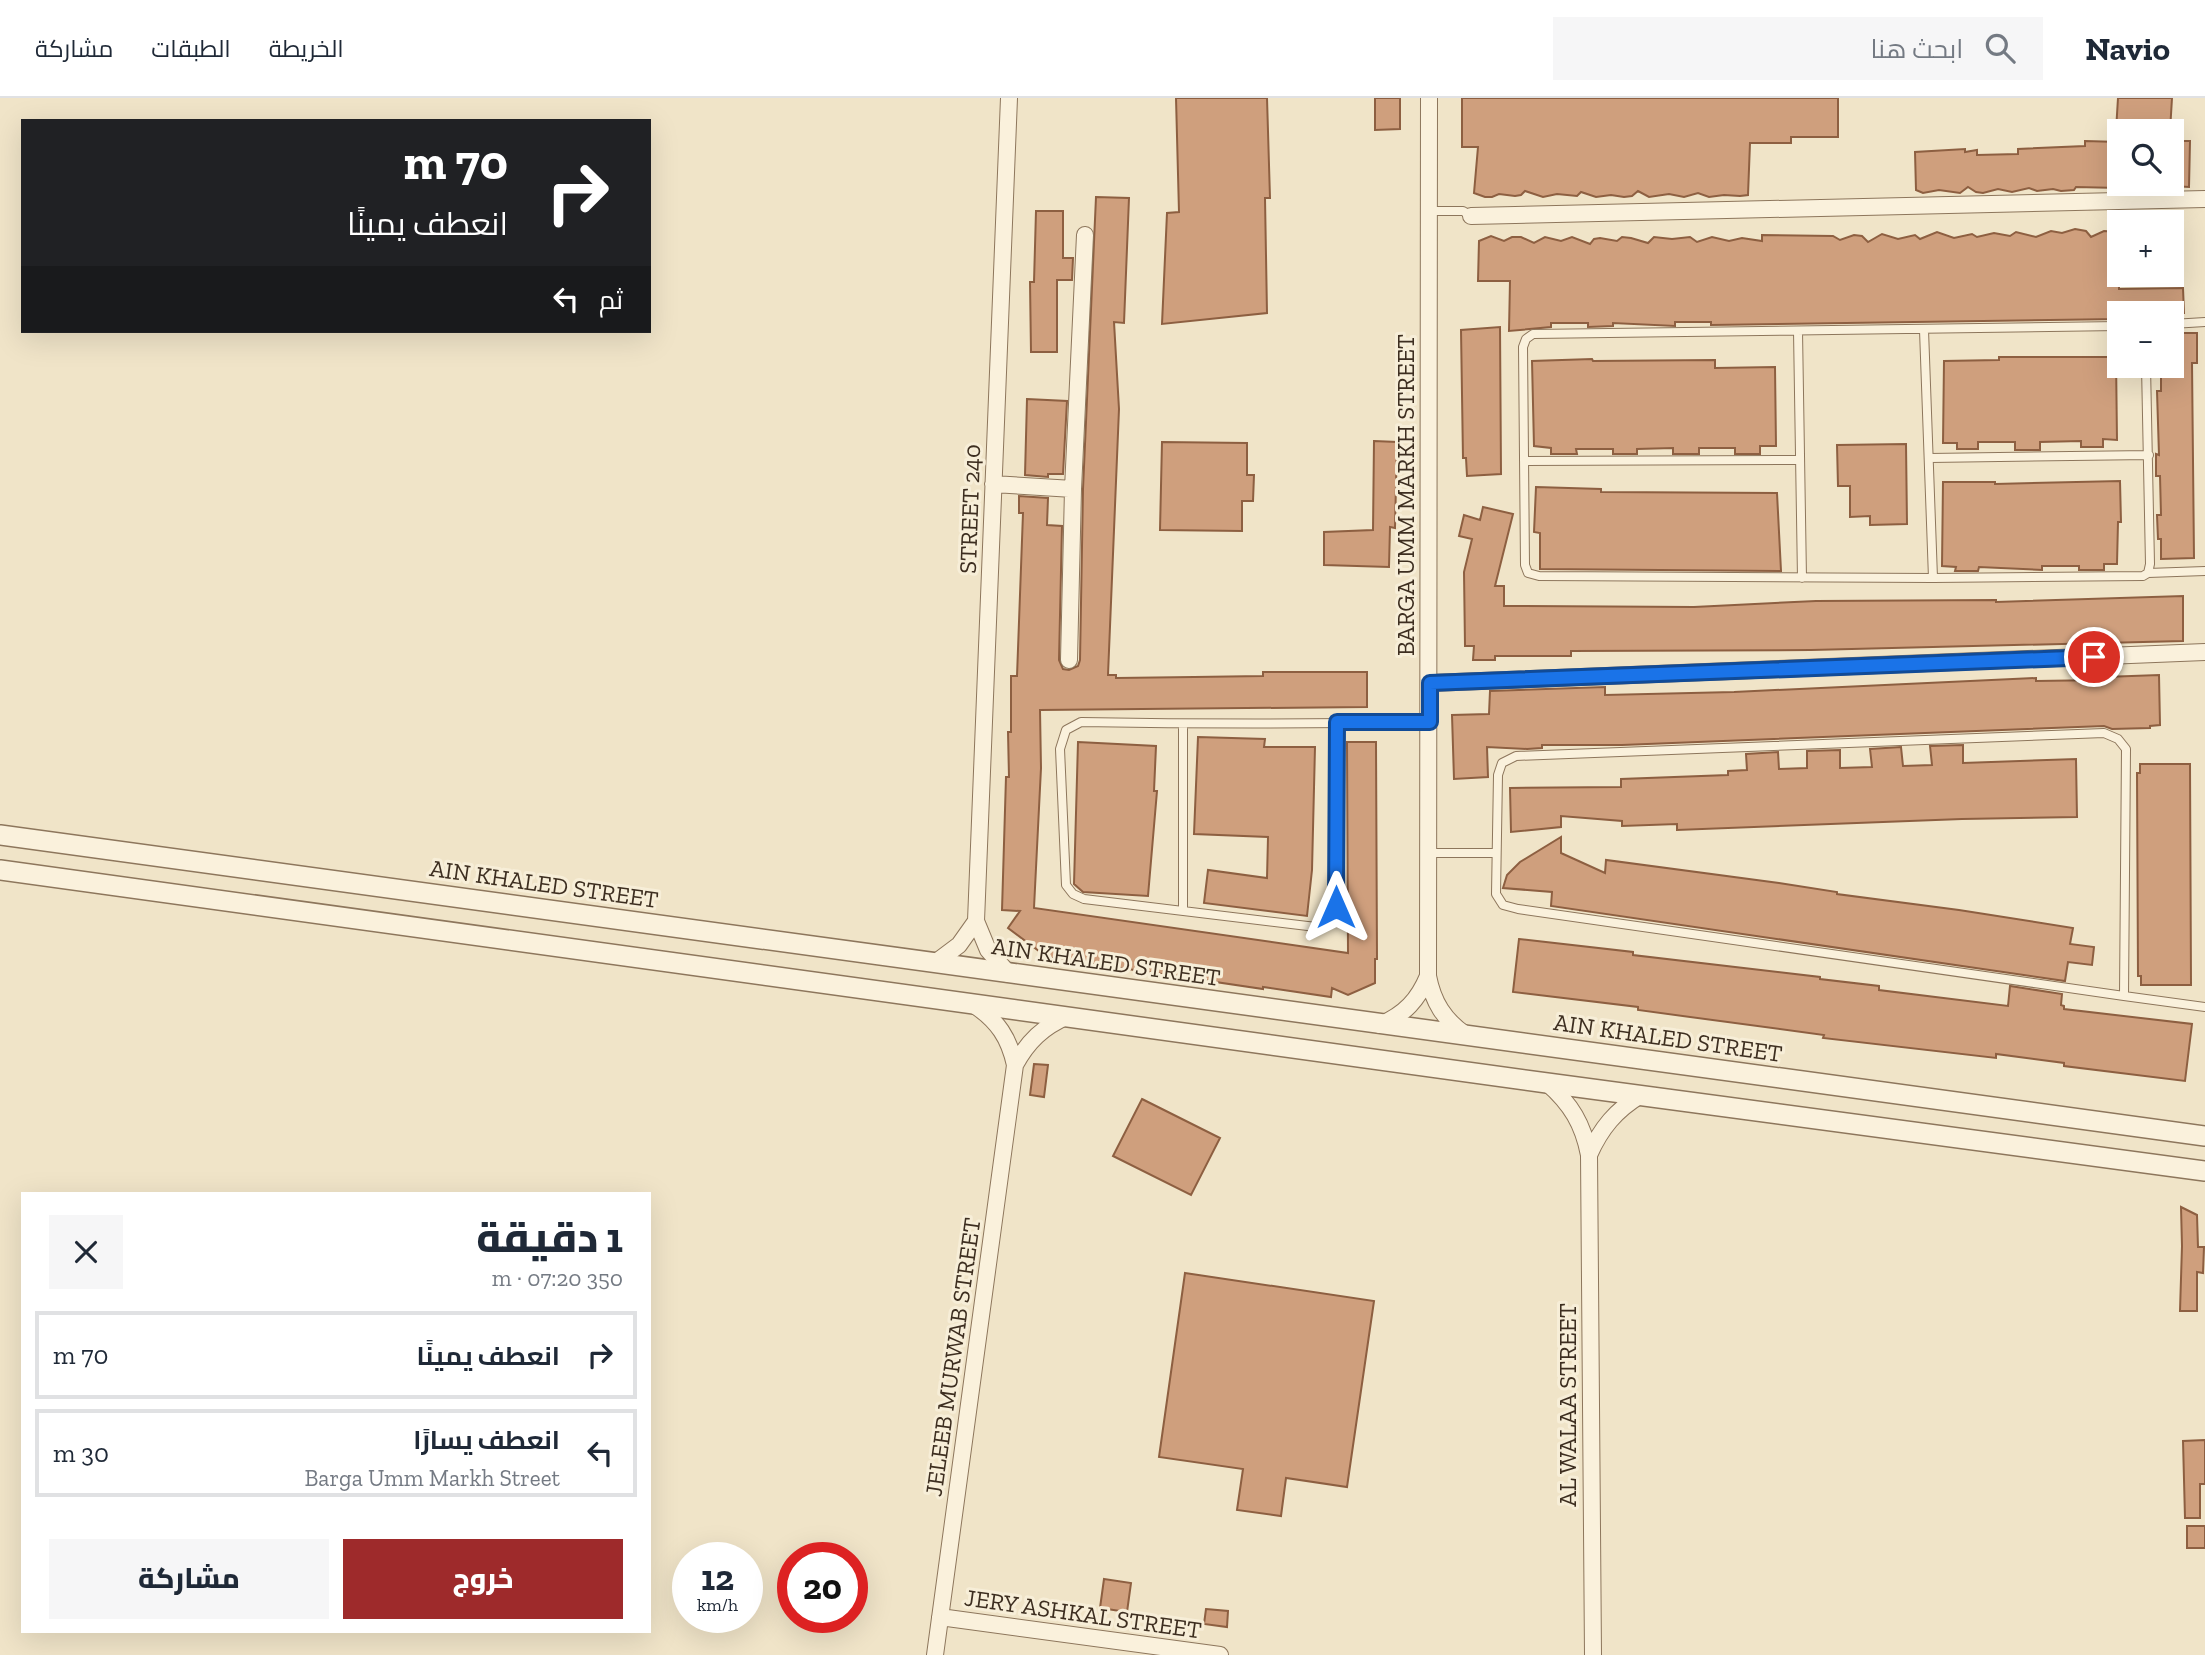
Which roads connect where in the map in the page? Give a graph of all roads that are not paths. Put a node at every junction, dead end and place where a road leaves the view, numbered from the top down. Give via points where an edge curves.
1 (1009, 98) edge
2 (1429, 98) edge
3 (2205, 199) edge
4 (1429, 211) junction
5 (1471, 216) joint
6 (1085, 235) dead end
7 (2205, 322) edge
8 (2184, 323) edge
9 (2107, 326) edge
10 (1924, 330) junction
11 (1798, 331) junction
12 (2146, 378) edge
13 (2149, 455) junction
14 (1930, 458) junction
15 (1800, 460) junction
16 (1524, 461) junction
17 (993, 484) junction
18 (1073, 489) junction
19 (2205, 571) edge
20 (2148, 573) junction
21 (1802, 578) junction
22 (1933, 578) junction
23 (2205, 652) edge
24 (1069, 660) dead end
25 (1430, 683) junction
26 (1337, 722) junction
27 (1430, 722) junction
28 (1183, 724) junction
29 (0, 835) edge
30 (1427, 853) junction
31 (1496, 853) junction
32 (0, 870) edge
33 (1183, 911) junction
34 (976, 921) junction
35 (936, 963) junction
36 (1009, 974) junction
37 (1428, 976) junction
38 (2124, 996) junction
39 (972, 1003) junction
40 (2205, 1007) edge
41 (1069, 1016) junction
42 (1380, 1025) junction
43 (1468, 1036) junction
44 (1015, 1065) junction
45 (1547, 1083) junction
46 (1641, 1095) junction
47 (2203, 1133) edge
48 (1590, 1155) junction
49 (2201, 1174) edge
50 (940, 1617) junction
51 (935, 1655) edge
52 (1220, 1655) edge
53 (1593, 1655) edge

1 - 17 street, STREET 240
2 - 4 street, BARGA UMM MARKH STREET
3 - 5 street
4 - 5 lane via 1465,211
4 - 25 street, BARGA UMM MARKH STREET
6 - 18 street
7 - 8 lane
9 - 10 lane
10 - 11 lane
10 - 14 lane
11 - 15 lane
11 - 16 lane via 1533,334 1523,347
12 - 13 lane
13 - 14 lane
13 - 20 lane
14 - 22 lane
15 - 16 lane
15 - 21 lane
16 - 21 lane via 1525,565 1532,576
17 - 18 street
17 - 34 street, STREET 240
18 - 24 street
19 - 20 lane
20 - 22 lane via 2131,577
21 - 22 lane
23 - 25 street
25 - 27 street, BARGA UMM MARKH STREET
26 - 27 lane
26 - 28 lane
26 - 33 lane via 1336,907 1330,920 1316,927
27 - 30 street, BARGA UMM MARKH STREET
28 - 33 lane
28 - 33 lane via 1081,722 1066,730 1060,749 1068,890 1084,899
29 - 35 street, AIN KHALED STREET
30 - 31 lane
30 - 37 street, BARGA UMM MARKH STREET
31 - 38 lane via 1496,894 1503,905 1518,909
31 - 38 lane via 1498,775 1502,764 1516,756 2104,733 2126,749
32 - 39 street
34 - 35 street via 959,945
34 - 36 street, STREET 240 via 988,950
35 - 36 street, AIN KHALED STREET
36 - 42 street, AIN KHALED STREET
37 - 42 street via 1410,1006
37 - 43 street, BARGA UMM MARKH STREET via 1441,1011
38 - 40 lane
39 - 41 street
39 - 44 street, JELEEB MURWAB STREET via 1002,1029
41 - 44 street, JELEEB MURWAB STREET via 1037,1034
41 - 45 street
42 - 43 street, AIN KHALED STREET
43 - 47 street, AIN KHALED STREET
44 - 50 street, JELEEB MURWAB STREET
45 - 46 street
45 - 48 street, AL WALAA STREET via 1576,1114
46 - 48 street, AL WALAA STREET via 1609,1119
46 - 49 street
48 - 53 street, AL WALAA STREET
50 - 51 street, JELEEB MURWAB STREET
50 - 52 street, JERY ASHKAL STREET

